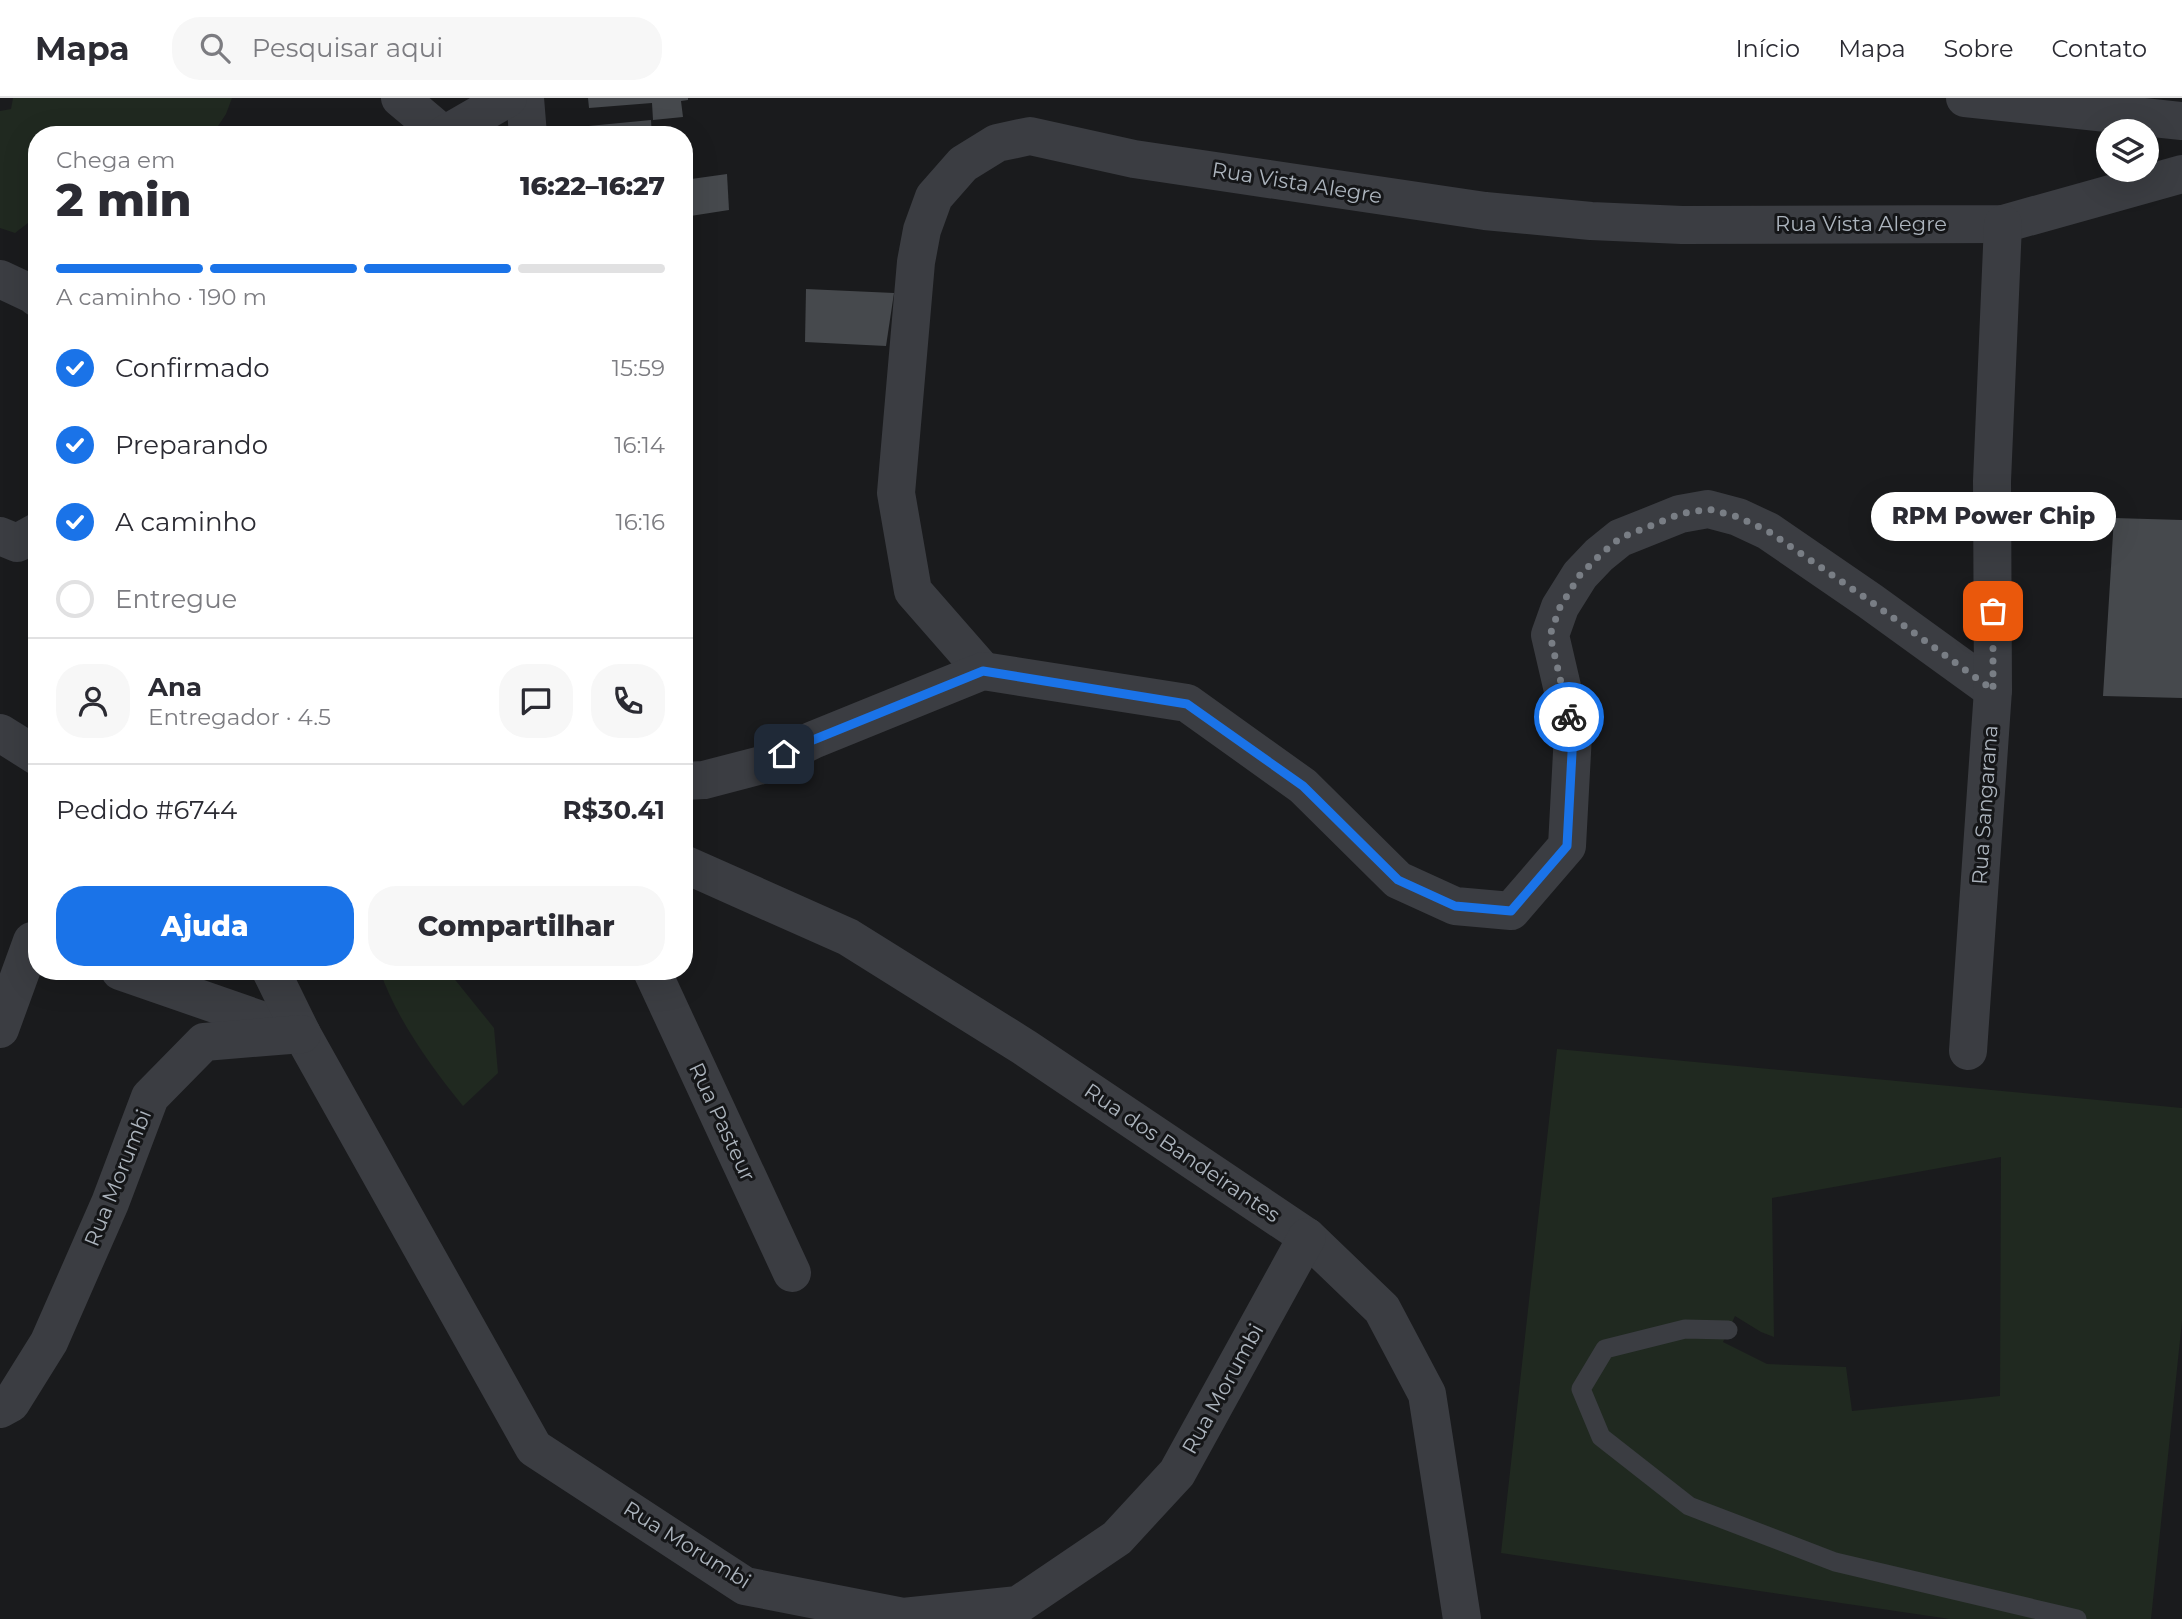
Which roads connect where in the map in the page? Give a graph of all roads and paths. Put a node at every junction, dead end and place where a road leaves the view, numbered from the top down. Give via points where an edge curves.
1 (401, 98) edge
2 (508, 98) edge
3 (525, 98) edge
4 (1965, 98) edge
5 (2182, 121) edge
6 (434, 126) edge
7 (460, 126) edge
8 (527, 126) edge
9 (2182, 174) edge
10 (2003, 224) junction
11 (0, 279) edge
12 (28, 292) edge
13 (0, 536) edge
14 (28, 537) edge
15 (983, 671) junction
16 (1993, 690) junction
17 (0, 733) edge
18 (28, 750) edge
19 (693, 780) edge
20 (693, 867) edge
21 (28, 953) edge
22 (146, 980) edge
23 (275, 980) edge
24 (656, 980) edge
25 (0, 1029) edge
26 (302, 1034) junction
27 (1968, 1051) dead end
28 (1307, 1237) junction
29 (792, 1273) dead end
30 (1728, 1330) dead end
31 (0, 1409) edge
32 (1462, 1619) edge
33 (2077, 1619) edge

1 - 6 street
2 - 7 street
3 - 8 street
4 - 5 street
9 - 10 street, Rua Vista Alegre
10 - 15 street, Rua Vista Alegre via 1591,221 1485,211 1135,159 1030,136 997,143 963,164 934,197 922,230 896,493 913,591
10 - 16 street, Rua Sangarana via 1992,481
11 - 12 street
13 - 14 street via 17,543
15 - 16 street via 1187,704 1303,786 1398,880 1455,906 1511,911 1567,846 1573,734 1550,635 1560,607 1580,575 1620,538 1689,512 1708,509 1738,517 1779,539
15 - 19 street via 762,765
16 - 27 street, Rua Sangarana
17 - 18 street
20 - 28 street, Rua dos Bandeirantes via 848,937 1024,1047
21 - 25 street
22 - 26 street
23 - 26 street, Rua Morumbi
24 - 29 street, Rua Pasteur
26 - 28 street, Rua Morumbi via 534,1448 745,1586 903,1617 1018,1605 1117,1538 1177,1473
26 - 31 street, Rua Morumbi via 204,1042 150,1097 49,1342 11,1403
28 - 32 street, Rua dos Bandeirantes via 1382,1309 1427,1394
30 - 33 lane via 1685,1329 1605,1349 1581,1389 1601,1437 1689,1506 1835,1562

